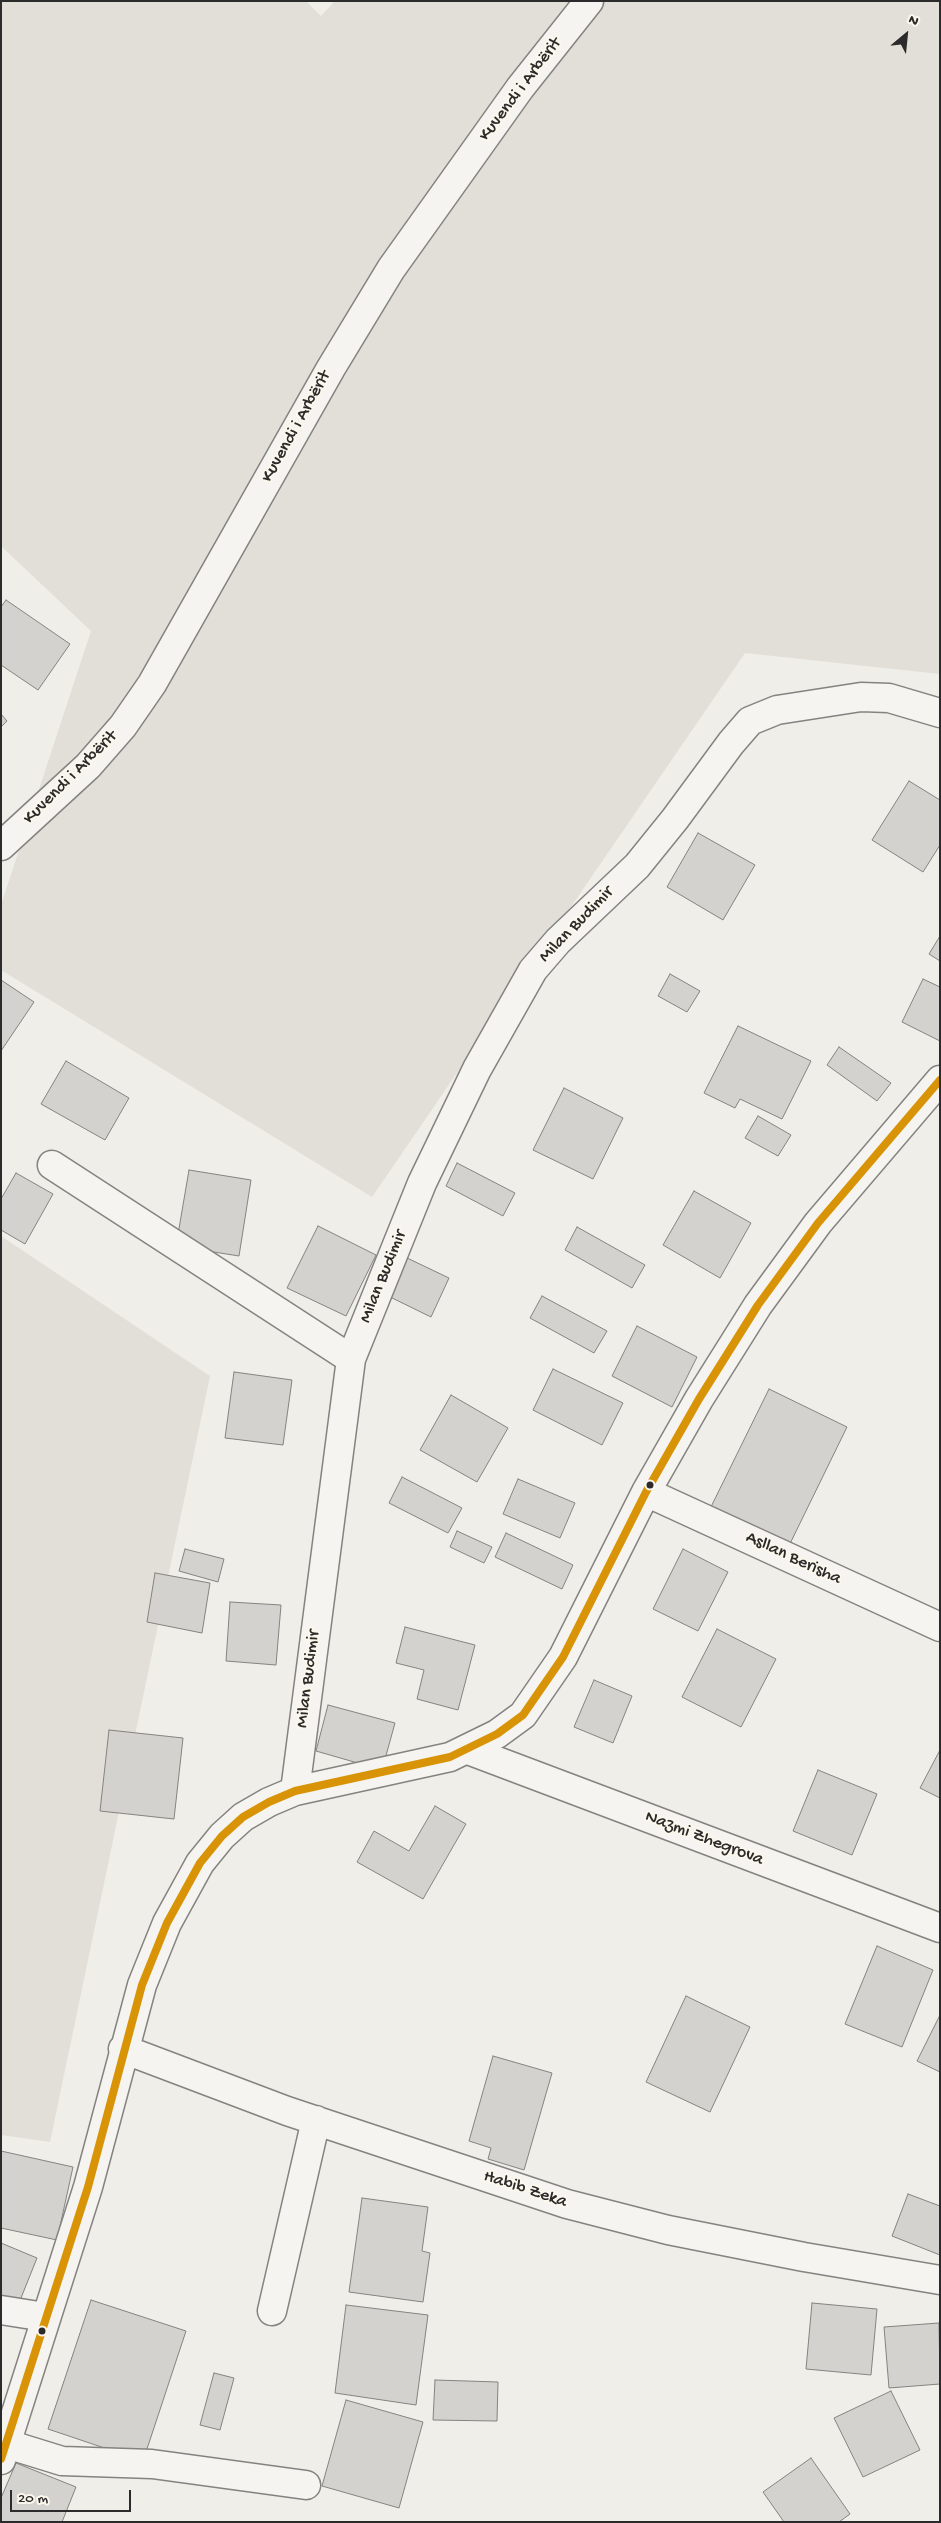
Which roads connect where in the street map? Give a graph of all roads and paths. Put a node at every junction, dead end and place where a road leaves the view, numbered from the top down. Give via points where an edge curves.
1 (590, 1) edge
2 (940, 713) edge
3 (1, 846) edge
4 (940, 1080) edge
5 (52, 1165) dead end
6 (351, 1359) junction
7 (646, 1492) junction
8 (940, 1627) edge
9 (468, 1750) junction
10 (295, 1791) junction
11 (940, 1928) edge
12 (123, 2049) junction
13 (316, 2120) junction
14 (940, 2280) edge
15 (1, 2310) edge
16 (272, 2311) dead end
17 (45, 2317) junction
18 (4, 2452) edge
19 (306, 2485) dead end

1 - 3 street, Kuvendi i Arbërit via 520,88 391,269 331,368 152,684 88,766
2 - 6 street, Milan Budimir via 889,698 860,697 777,710 750,721 637,866 558,940 533,970 477,1069 422,1183
4 - 7 street via 818,1223 758,1305
5 - 6 street
6 - 10 street, Milan Budimir
7 - 8 street, Asllan Berisha
7 - 9 street via 563,1657 541,1691 523,1715
9 - 10 street via 450,1757
9 - 11 street, Nazmi Zhegrova
10 - 12 street via 244,1817 222,1836 200,1863 167,1923 142,1985
12 - 13 street, Habib Zeka
12 - 17 street via 88,2186
13 - 14 street, Habib Zeka via 567,2204 804,2257
13 - 16 street
15 - 17 street
17 - 18 street
18 - 19 street via 62,2461 152,2464

